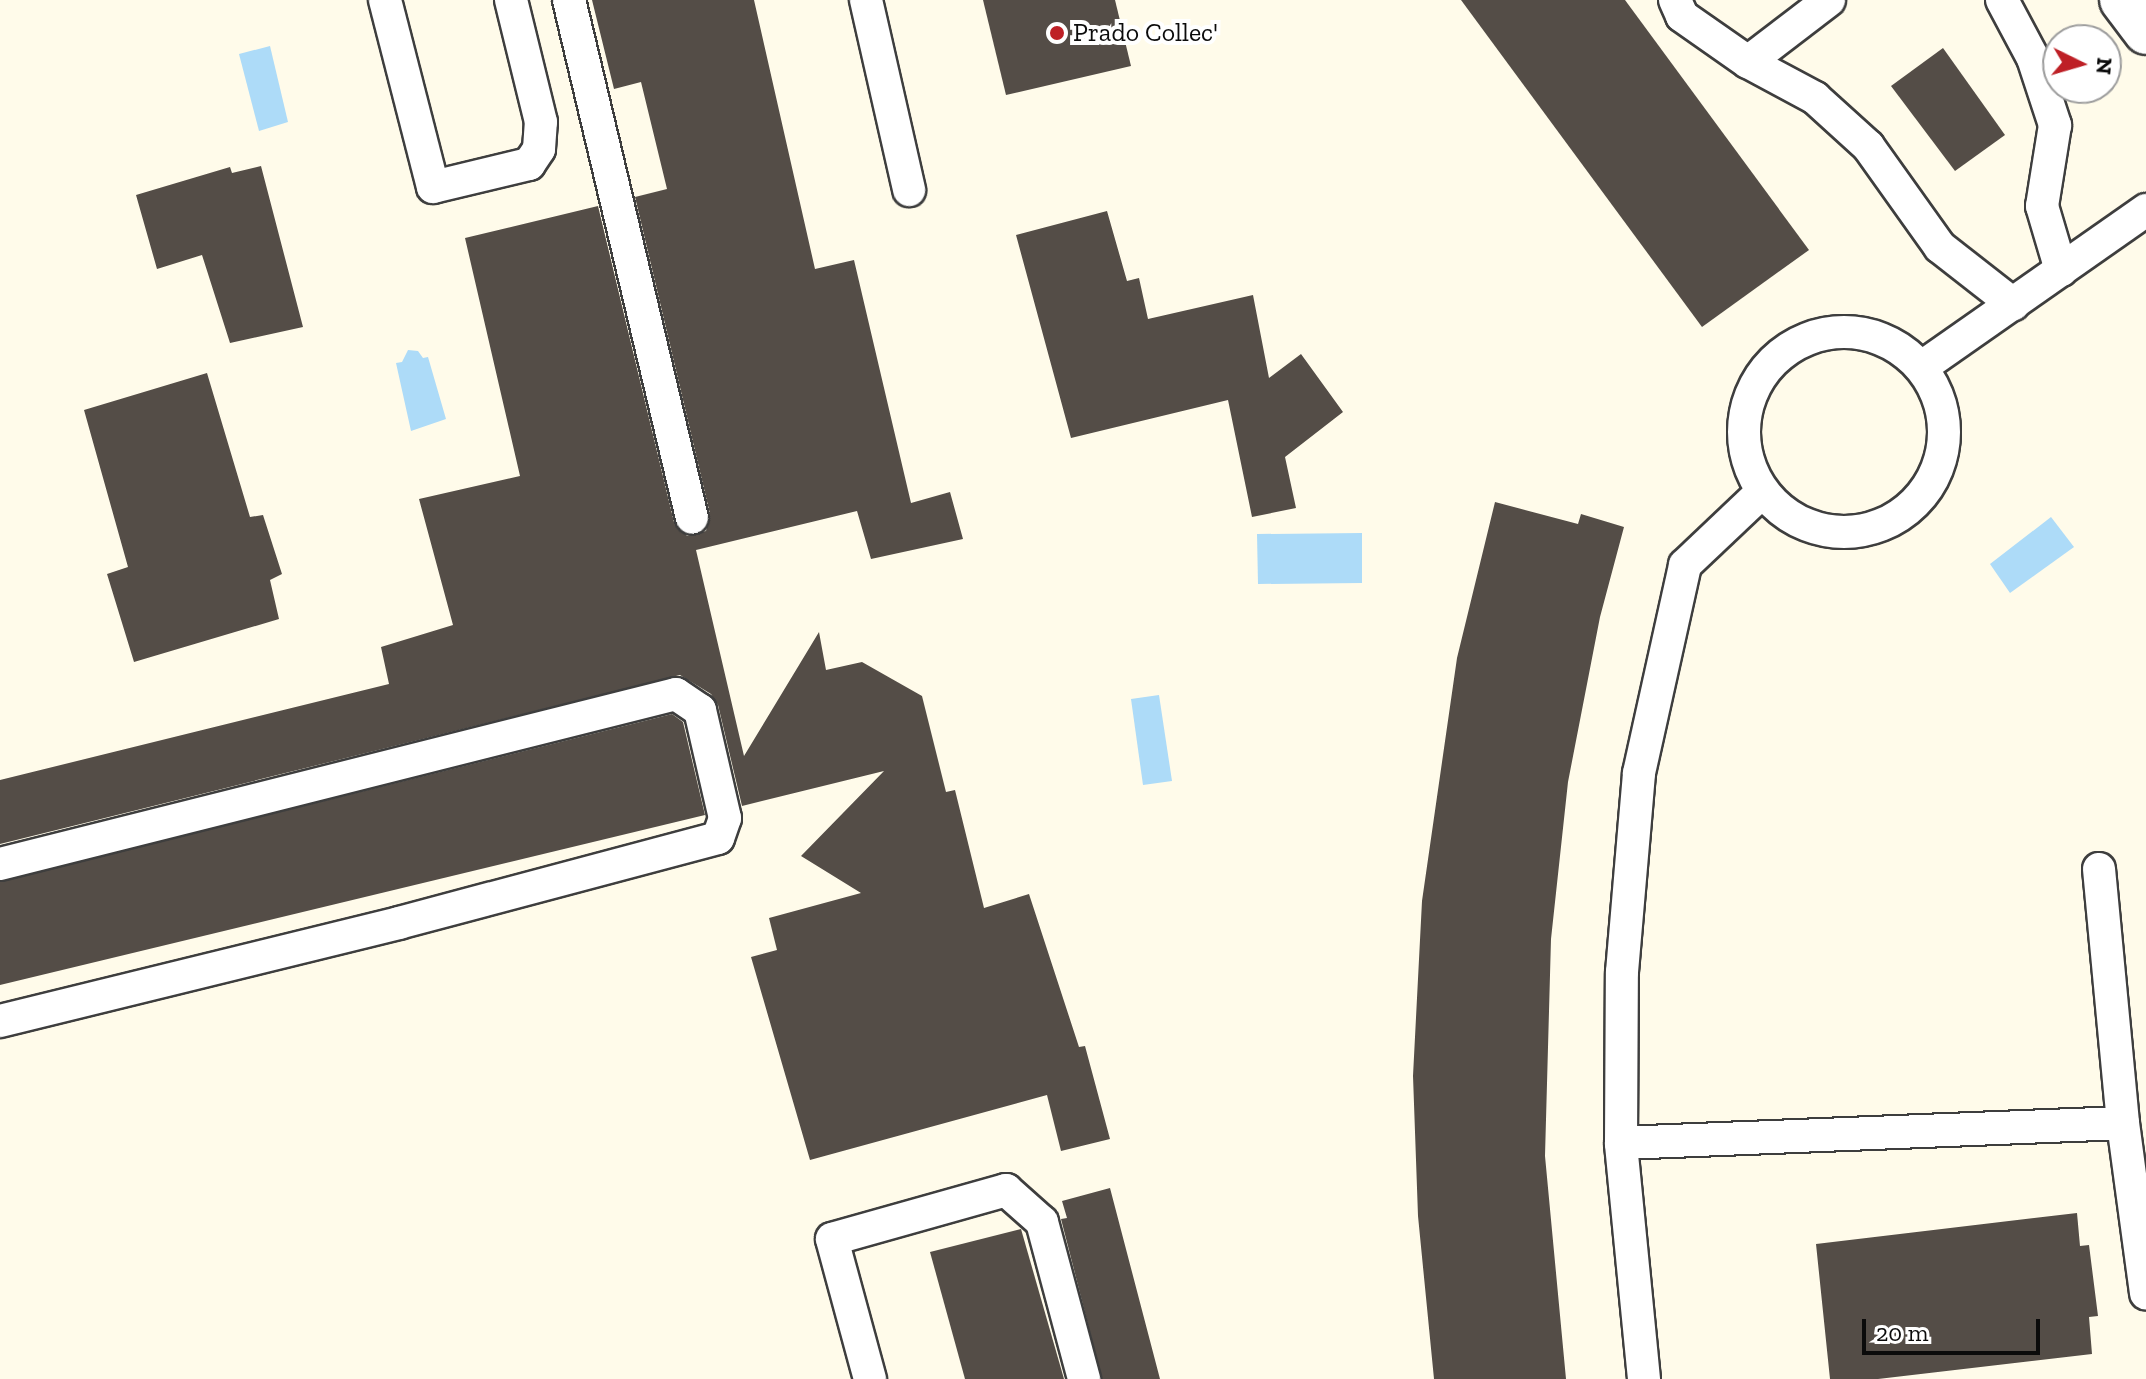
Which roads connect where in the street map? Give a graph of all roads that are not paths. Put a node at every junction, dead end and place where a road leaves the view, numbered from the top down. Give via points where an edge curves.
1 (385, 0) edge
2 (511, 0) edge
3 (569, 0) edge
4 (866, 0) edge
5 (1675, 0) edge
6 (1829, 0) edge
7 (2002, 0) edge
8 (2122, 0) edge
9 (2146, 32) edge
10 (1748, 62) junction
11 (909, 190) dead end
12 (2146, 210) edge
13 (2061, 270) junction
14 (2013, 304) junction
15 (1922, 367) junction
16 (1762, 492) junction
17 (692, 518) dead end
18 (0, 864) edge
19 (2099, 869) dead end
20 (0, 1021) edge
21 (2123, 1123) junction
22 (1621, 1143) junction
23 (2146, 1293) edge
24 (870, 1379) edge
25 (1084, 1379) edge
26 (1644, 1379) edge

1 - 2 lane via 433,187 529,164 539,149 541,122
3 - 17 lane
4 - 11 lane
5 - 10 lane via 1682,16
6 - 10 lane
7 - 13 lane via 2033,58 2055,125 2042,206
8 - 9 street
10 - 14 lane via 1815,98 1868,146 1940,247
12 - 13 lane
13 - 14 lane
14 - 15 lane
15 - 16 lane via 1895,345 1864,333 1829,332 1796,343 1769,364 1750,393 1743,427 1747,461
15 - 16 lane via 1941,402 1944,443 1932,481 1906,512 1870,529 1830,532 1793,519
16 - 22 lane via 1685,565 1642,759 1622,972
18 - 20 lane via 676,694 700,710 725,818 718,838
19 - 21 lane
21 - 22 lane
21 - 23 lane
22 - 26 lane
24 - 25 lane via 832,1239 1006,1190 1042,1222

